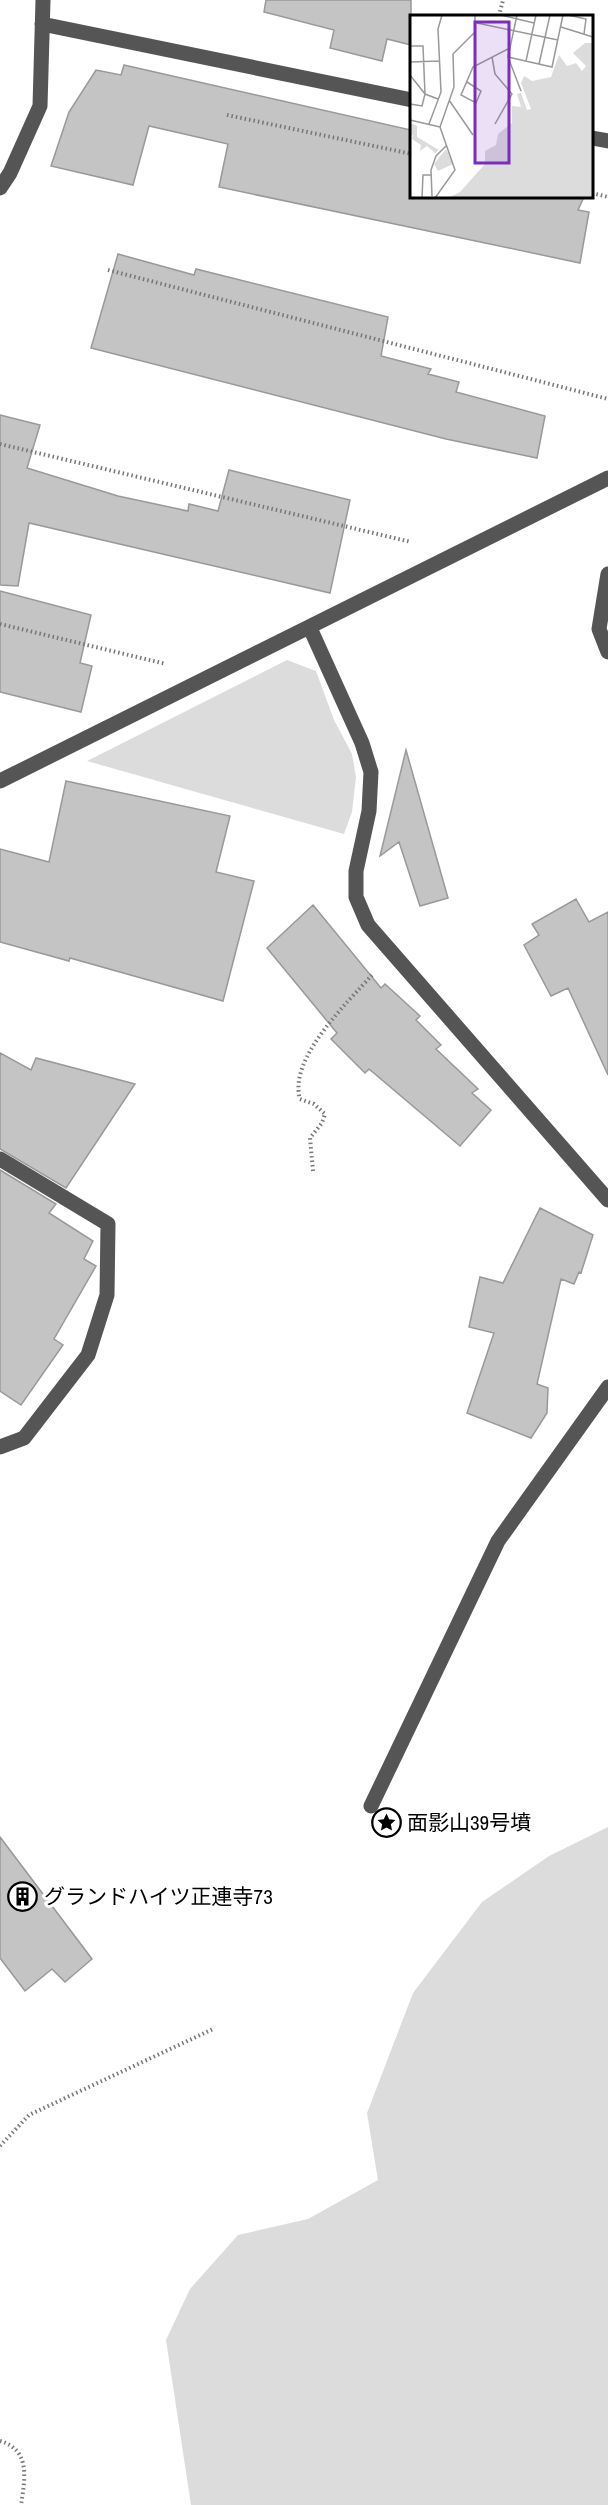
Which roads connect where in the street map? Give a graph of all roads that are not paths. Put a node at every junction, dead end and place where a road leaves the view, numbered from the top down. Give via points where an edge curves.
1 (43, 0) edge
2 (42, 24) junction
3 (410, 100) edge
4 (593, 138) edge
5 (608, 141) edge
6 (0, 188) edge
7 (608, 478) edge
8 (608, 574) edge
9 (310, 628) junction
10 (603, 630) edge
11 (608, 652) edge
12 (0, 781) edge
13 (0, 1159) edge
14 (608, 1200) edge
15 (608, 1387) edge
16 (0, 1447) edge
17 (371, 1806) dead end

1 - 2 street
2 - 3 street
2 - 6 street via 40,106
4 - 5 street
7 - 9 street
8 - 10 street
9 - 12 street
9 - 14 street via 362,743 371,772 369,811 356,871 356,897 368,925
10 - 11 street
13 - 16 street via 108,1224 106,1295 88,1355 24,1438
15 - 17 street via 498,1541

